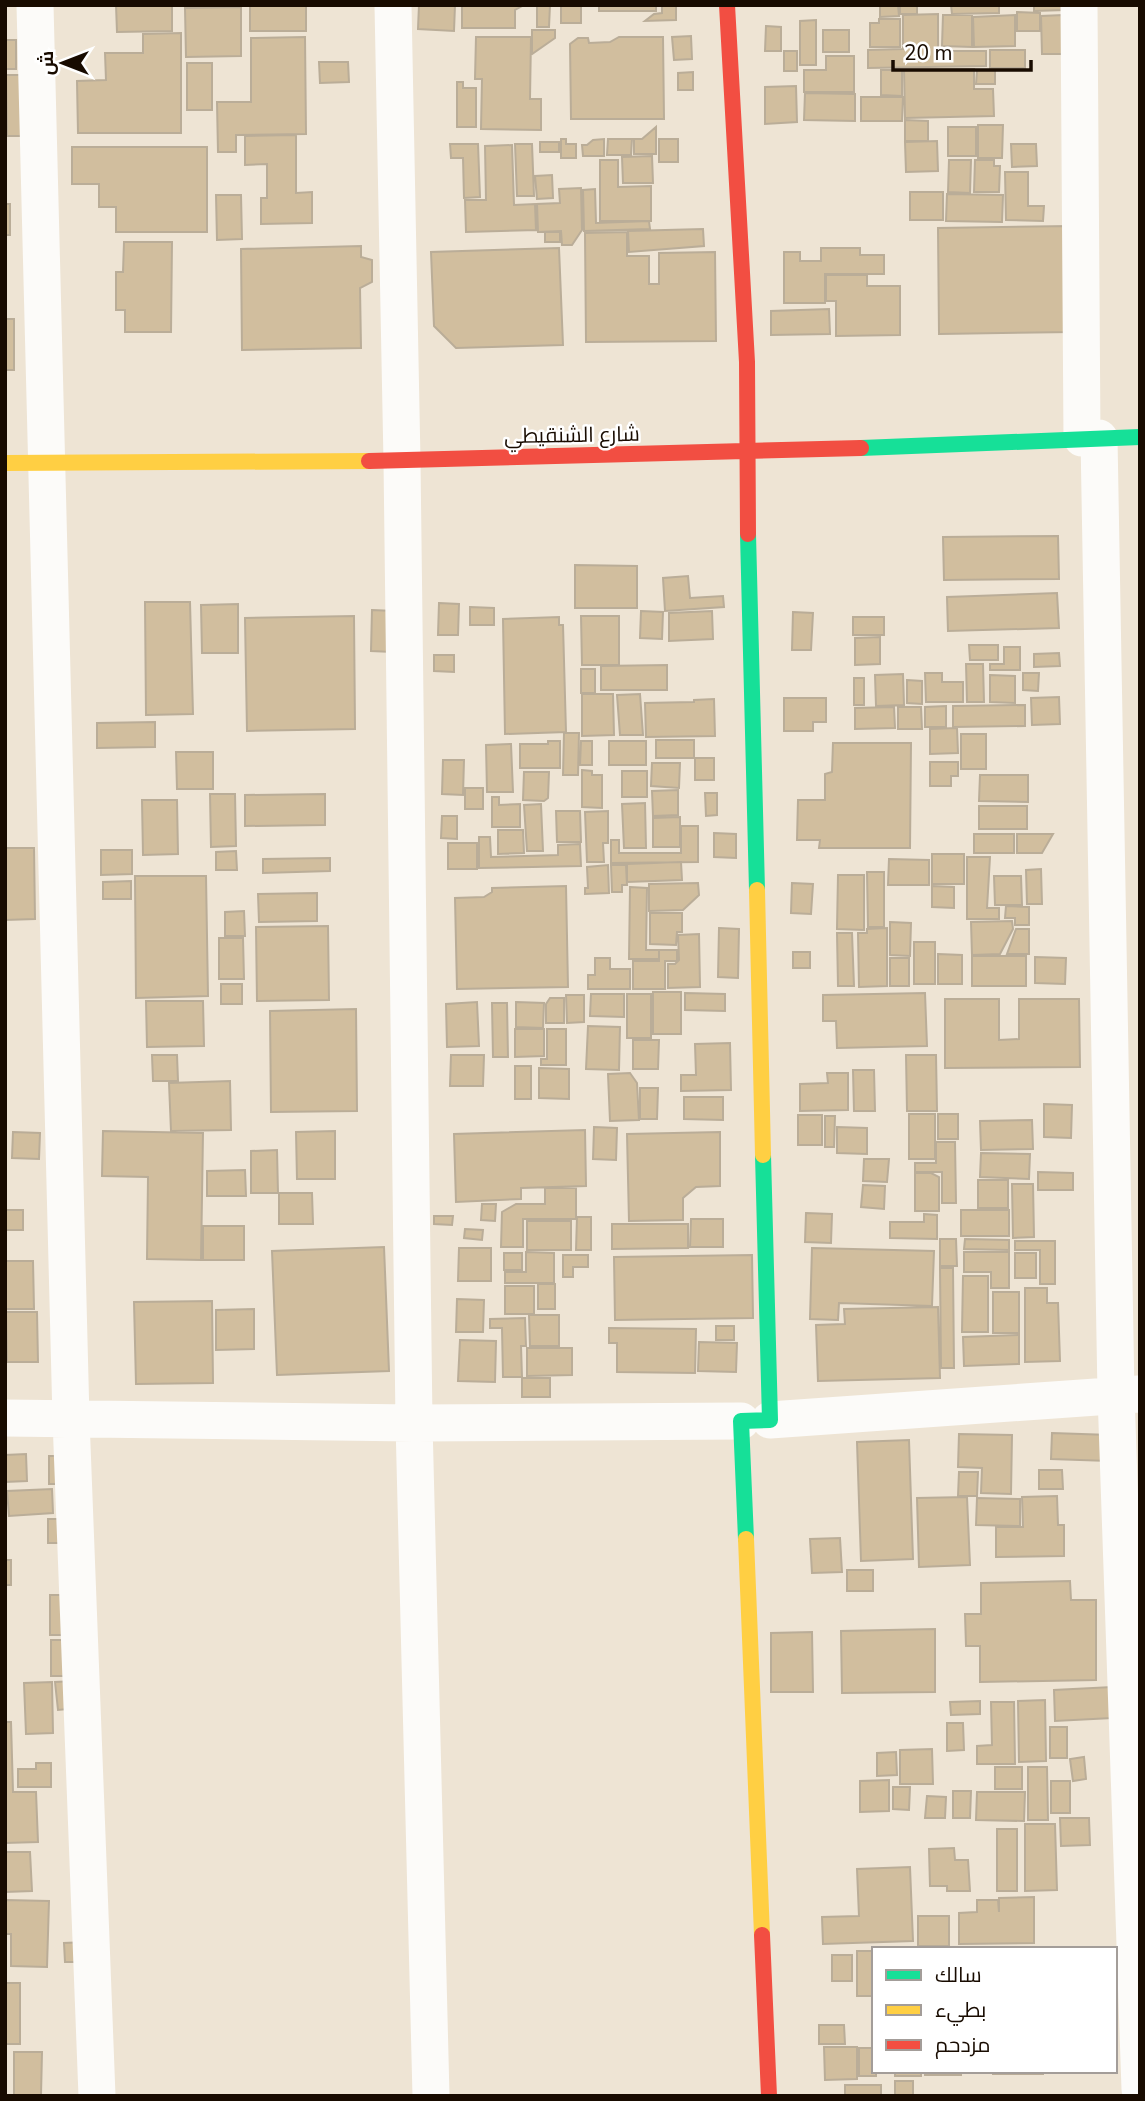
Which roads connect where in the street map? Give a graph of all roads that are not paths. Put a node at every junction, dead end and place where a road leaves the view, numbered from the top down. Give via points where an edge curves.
1 (35, 5) edge
2 (393, 5) edge
3 (727, 5) edge
4 (1079, 5) edge
5 (1140, 437) edge
6 (1091, 438) junction
7 (746, 452) junction
8 (402, 461) junction
9 (47, 462) junction
10 (5, 463) edge
11 (1128, 1394) edge
12 (5, 1418) edge
13 (71, 1419) junction
14 (755, 1420) junction
15 (414, 1423) junction
16 (1140, 2090) edge
17 (97, 2096) edge
18 (431, 2096) edge
19 (769, 2096) edge

1 - 9 street
2 - 8 street
3 - 7 street via 747,362
4 - 6 street
5 - 6 street, شارع الشنقيطي
6 - 7 street, شارع الشنقيطي
6 - 11 street
7 - 8 street, شارع الشنقيطي
7 - 14 street
8 - 9 street, شارع الشنقيطي
8 - 15 street
9 - 10 street, شارع الشنقيطي
9 - 13 street
11 - 14 street
11 - 16 street
12 - 13 street
13 - 15 street
13 - 17 street
14 - 15 street
14 - 19 street
15 - 18 street

